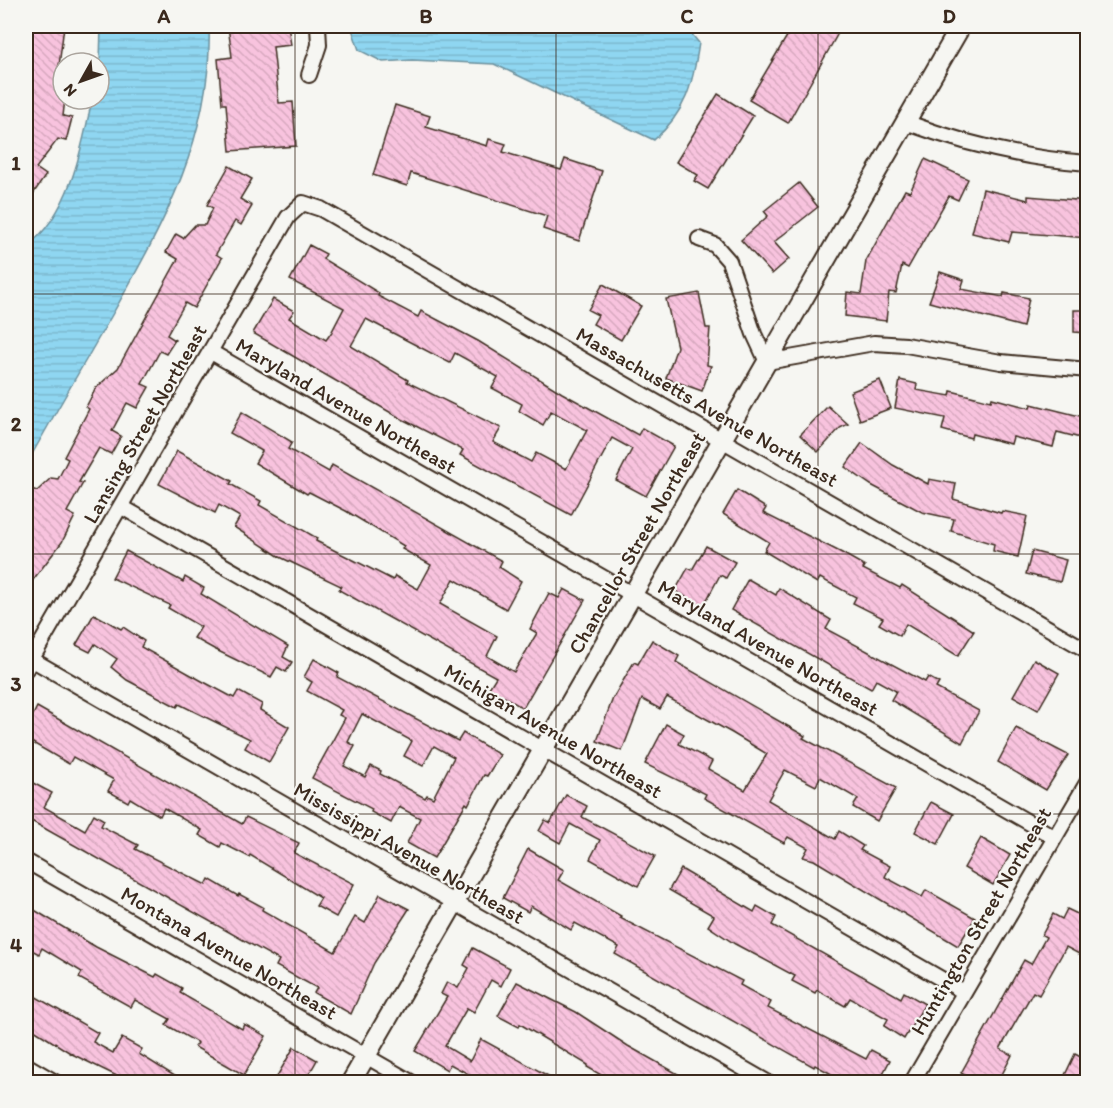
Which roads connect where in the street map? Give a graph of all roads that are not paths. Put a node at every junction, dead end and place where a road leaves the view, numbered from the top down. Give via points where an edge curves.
1 (318, 26) edge
2 (962, 26) edge
3 (309, 75) dead end
4 (904, 122) junction
5 (1088, 163) edge
6 (303, 203) joint
7 (699, 239) dead end
8 (211, 352) junction
9 (767, 362) junction
10 (1088, 369) edge
11 (722, 441) junction
12 (122, 507) junction
13 (632, 595) junction
14 (1088, 651) edge
15 (27, 663) edge
16 (544, 749) junction
17 (1088, 781) edge
18 (1054, 837) junction
19 (26, 861) edge
20 (454, 903) junction
21 (964, 992) junction
22 (366, 1056) junction
23 (26, 1065) edge
24 (55, 1083) edge
25 (351, 1083) edge
26 (411, 1083) edge
27 (766, 1083) edge
28 (912, 1083) edge

1 - 3 street via 319,45
2 - 4 street, Chancellor Street Northeast
4 - 5 street via 1003,153
4 - 9 street, Chancellor Street Northeast
6 - 8 street, Lansing Street Northeast via 288,217
6 - 11 street, Massachusetts Avenue Northeast via 321,209
7 - 9 street via 716,245 729,261
8 - 12 street, Lansing Street Northeast
8 - 13 street, Maryland Avenue Northeast
9 - 10 street via 874,343 1001,362
9 - 11 street, Chancellor Street Northeast
11 - 13 street, Chancellor Street Northeast
11 - 14 street, Massachusetts Avenue Northeast
12 - 15 street, Lansing Street Northeast
12 - 16 street, Michigan Avenue Northeast
13 - 16 street, Chancellor Street Northeast
13 - 18 street, Maryland Avenue Northeast
15 - 20 street, Mississippi Avenue Northeast
16 - 20 street, Chancellor Street Northeast
16 - 21 street, Michigan Avenue Northeast
17 - 18 street, Huntington Street Northeast
18 - 21 street, Huntington Street Northeast
19 - 22 street, Montana Avenue Northeast
20 - 22 street, Chancellor Street Northeast
20 - 27 street, Mississippi Avenue Northeast
21 - 28 street, Huntington Street Northeast
22 - 25 street, Chancellor Street Northeast
22 - 26 street, Montana Avenue Northeast
23 - 24 street

